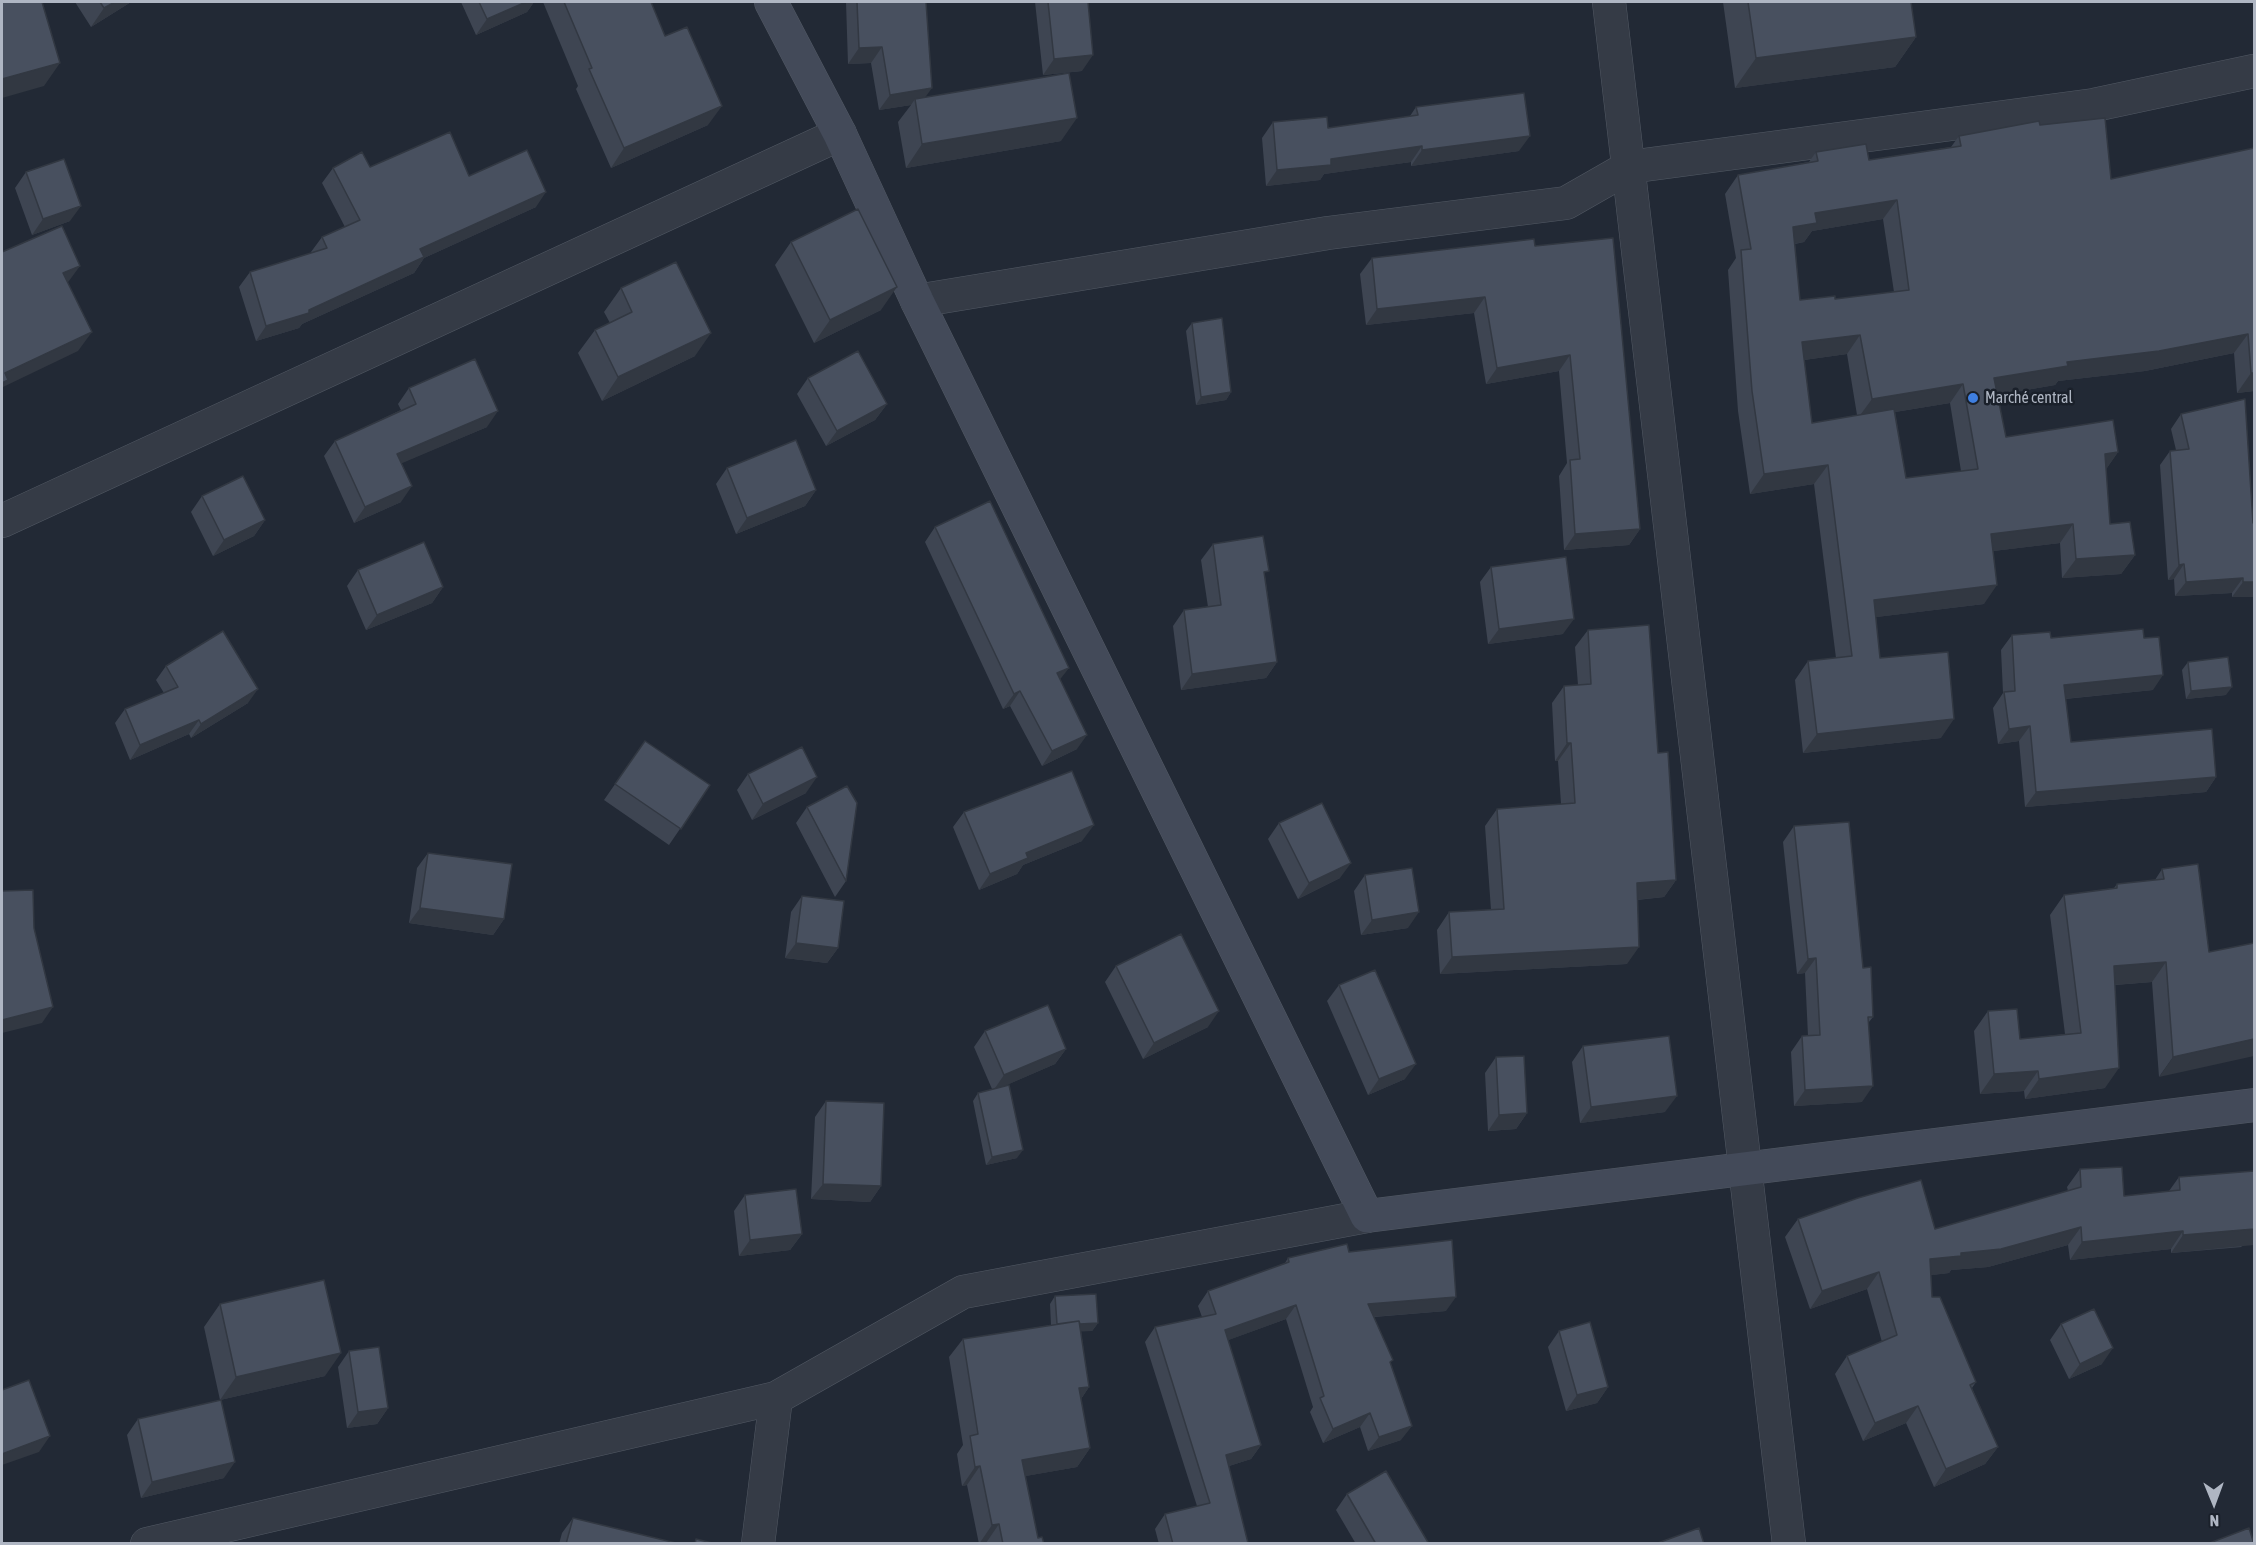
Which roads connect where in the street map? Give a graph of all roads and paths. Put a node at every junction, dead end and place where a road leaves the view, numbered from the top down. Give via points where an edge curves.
1 (771, 2) edge
2 (1609, 2) edge
3 (2254, 71) edge
4 (840, 134) junction
5 (1629, 167) junction
6 (917, 301) junction
7 (2, 520) edge
8 (2254, 1105) edge
9 (1746, 1169) junction
10 (1367, 1216) junction
11 (776, 1398) junction
12 (147, 1544) edge
13 (758, 1544) edge
14 (1789, 1544) edge

1 - 4 street
2 - 5 street
3 - 5 street via 2094,105
4 - 6 street
4 - 7 street
5 - 6 street via 1566,203 1328,233
5 - 9 street
6 - 10 street
8 - 9 street
9 - 10 street
9 - 14 street
10 - 11 street via 963,1292
11 - 12 street
11 - 13 street

